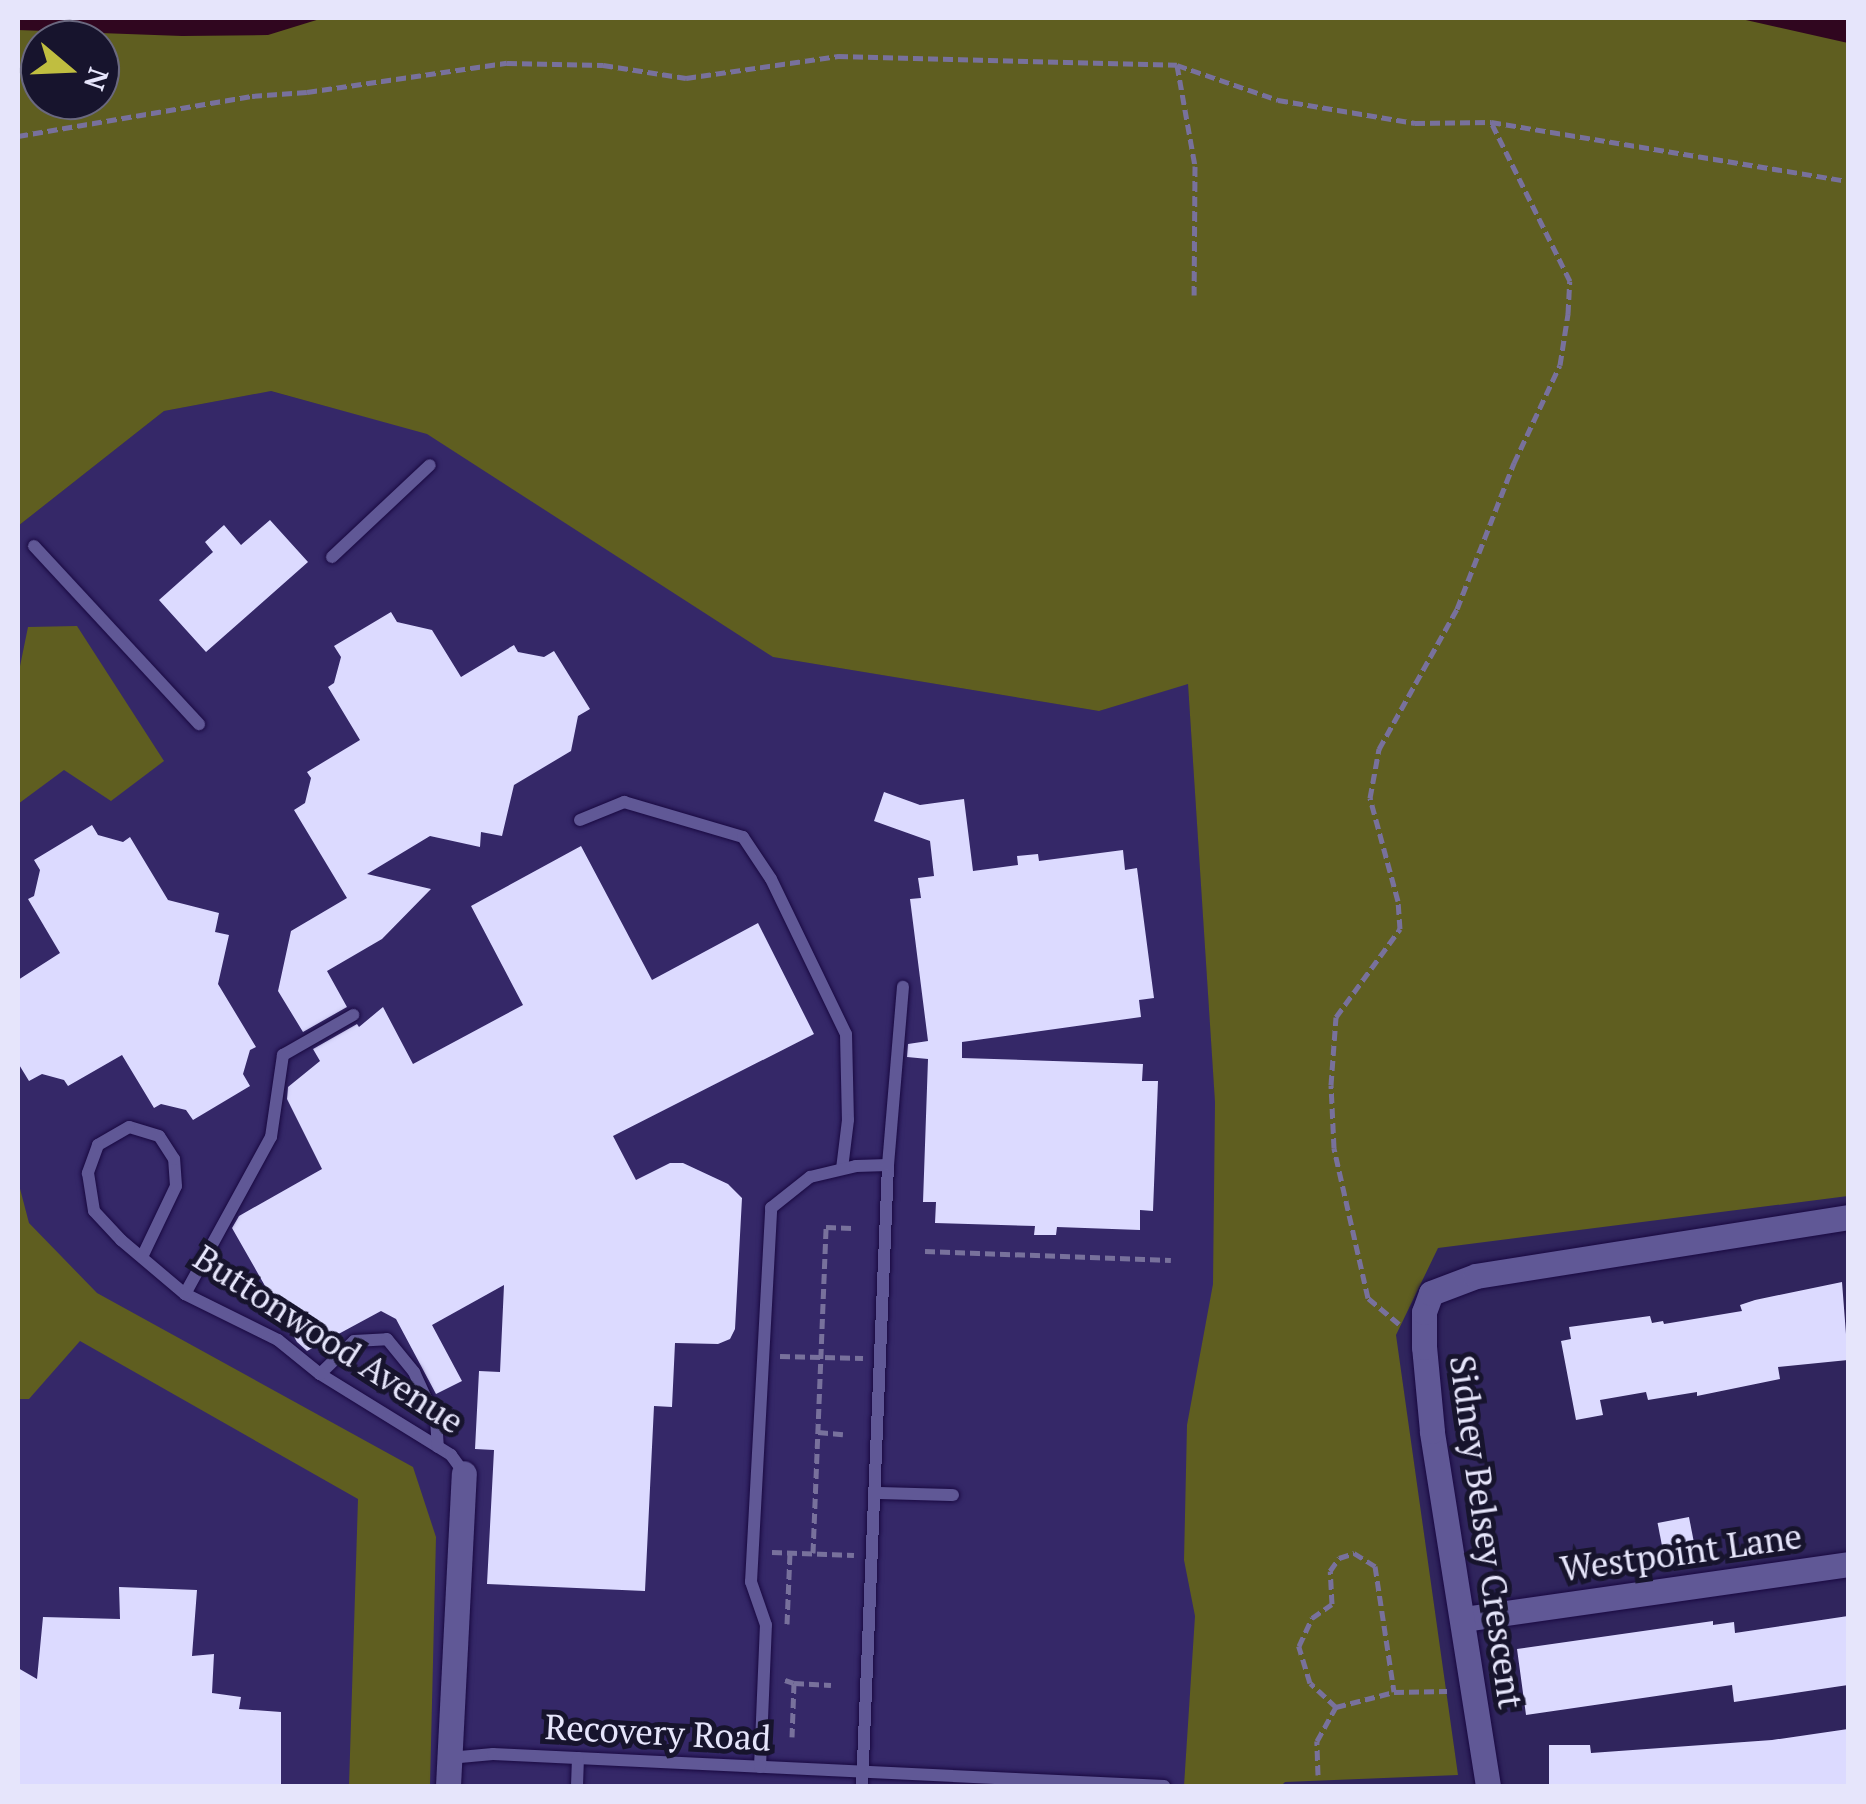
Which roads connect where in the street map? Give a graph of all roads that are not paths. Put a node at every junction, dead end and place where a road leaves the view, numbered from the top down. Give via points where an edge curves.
1 (430, 464) dead end
2 (34, 546) dead end
3 (332, 557) dead end
4 (198, 724) dead end
5 (580, 820) dead end
6 (902, 987) dead end
7 (352, 1015) dead end
8 (888, 1166) junction
9 (842, 1169) junction
10 (1848, 1217) edge
11 (144, 1255) junction
12 (186, 1294) junction
13 (320, 1374) junction
14 (438, 1447) junction
15 (464, 1474) joint
16 (877, 1493) junction
17 (953, 1495) dead end
18 (1848, 1564) edge
19 (1464, 1619) junction
20 (449, 1758) junction
21 (578, 1758) junction
22 (760, 1767) junction
23 (863, 1779) edge
24 (448, 1786) edge
25 (577, 1786) edge
26 (1164, 1786) edge
27 (1488, 1786) edge

1 - 3 lane
2 - 4 lane
5 - 9 lane via 624,802 743,837 771,879 846,1034
6 - 8 lane
7 - 12 lane via 283,1055 270,1137
8 - 9 lane
8 - 16 lane
9 - 22 lane via 810,1177 770,1208 751,1582 766,1625
10 - 19 street, Sidney Belsey Crescent via 1618,1251 1443,1285 1431,1294 1424,1346 1432,1431
11 - 11 lane, Buttonwood Avenue via 176,1186 174,1159 159,1136 129,1127 98,1145 88,1173 94,1211
11 - 12 lane, Buttonwood Avenue
12 - 13 lane, Buttonwood Avenue via 278,1340
13 - 14 lane, Buttonwood Avenue
13 - 14 lane via 354,1341 388,1339 414,1372 436,1420
14 - 15 lane, Buttonwood Avenue
15 - 20 street, Buttonwood Avenue
16 - 17 lane
16 - 23 lane
18 - 19 street, Westpoint Lane
19 - 27 street, Sidney Belsey Crescent
20 - 21 lane, Recovery Road
20 - 24 street, Buttonwood Avenue
21 - 22 lane, Recovery Road
21 - 25 lane
22 - 23 lane, Recovery Road
23 - 26 lane, Recovery Road

